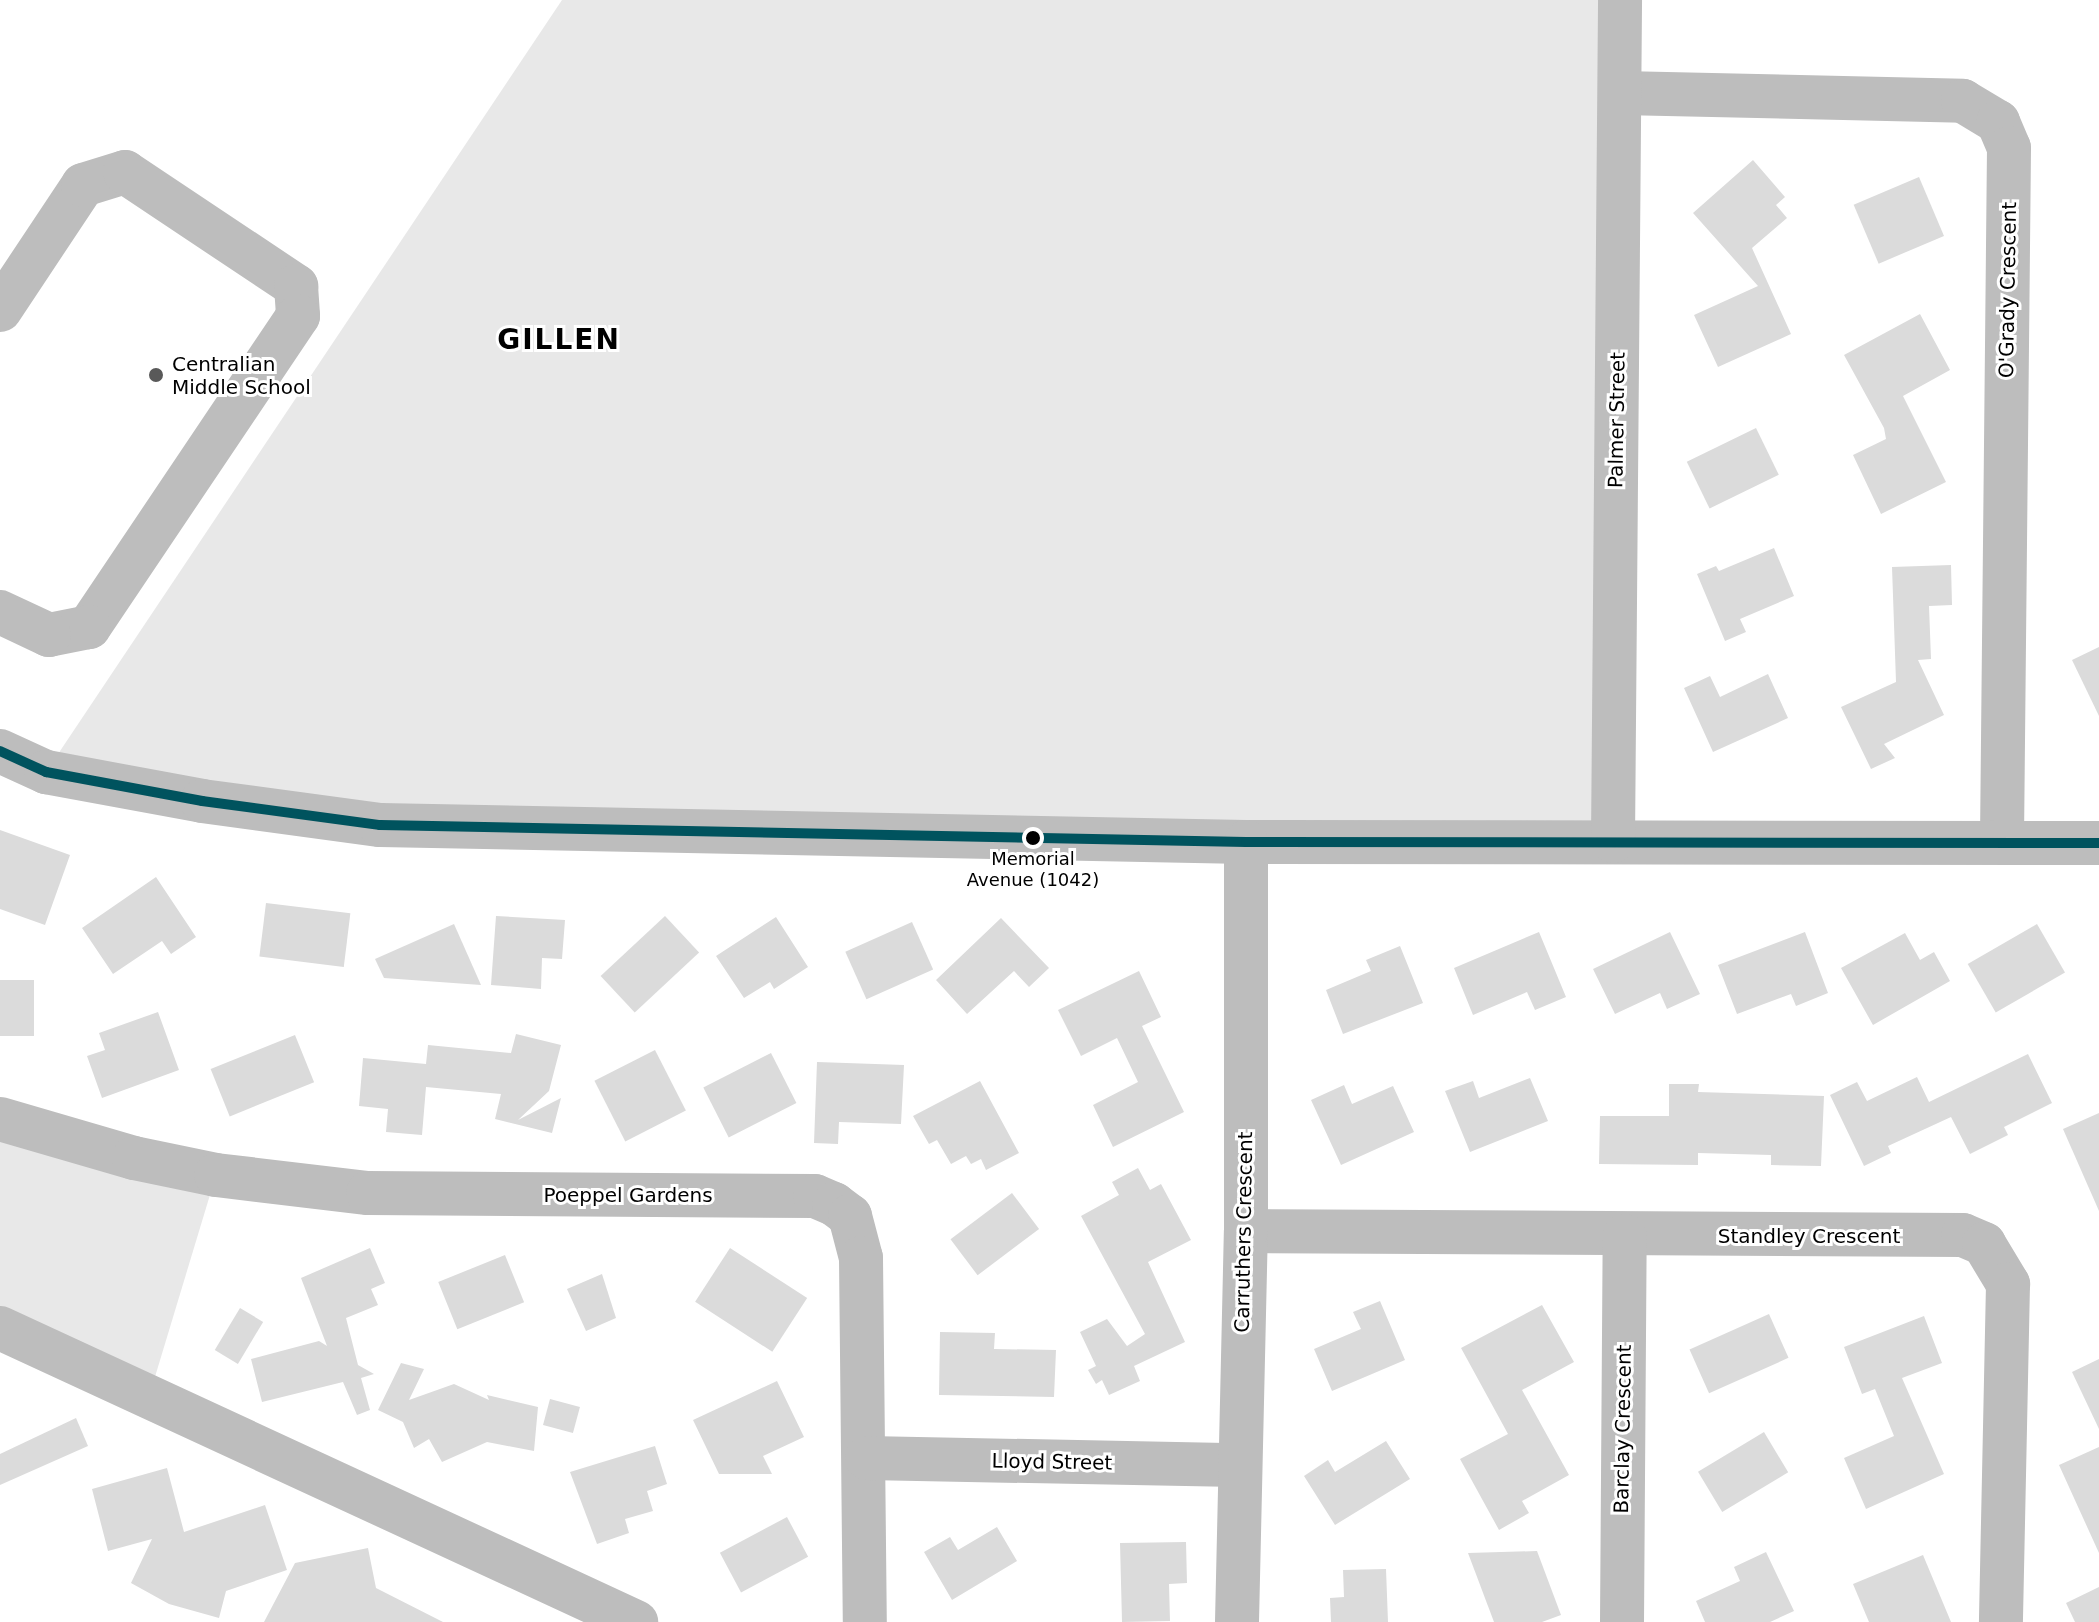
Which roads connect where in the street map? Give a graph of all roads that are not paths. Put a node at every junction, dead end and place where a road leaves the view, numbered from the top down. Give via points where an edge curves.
1 (1620, 0) edge
2 (1621, 93) junction
3 (0, 310) edge
4 (0, 612) edge
5 (0, 751) edge
6 (1613, 841) junction
7 (1246, 842) junction
8 (2002, 843) junction
9 (2099, 843) edge
10 (0, 1119) edge
11 (1246, 1231) junction
12 (1625, 1236) junction
13 (0, 1328) edge
14 (867, 1458) junction
15 (1238, 1465) junction
16 (636, 1622) edge
17 (865, 1622) edge
18 (1237, 1622) edge
19 (1622, 1622) edge
20 (2001, 1622) edge

1 - 2 street, Palmer Street
2 - 6 street, Palmer Street
2 - 8 street, O'Grady Crescent via 1963,101 1998,122 2009,148
3 - 4 street via 83,185 125,172 296,286 298,316 89,627 49,635
5 - 7 street via 46,772 202,801 380,825
6 - 7 street
6 - 8 street
7 - 11 street, Carruthers Crescent
8 - 9 street
10 - 14 street, Poeppel Gardens via 161,1164 368,1193 815,1196 850,1216 858,1233
11 - 12 street, Standley Crescent
11 - 15 street, Carruthers Crescent
12 - 19 street, Barclay Crescent
12 - 20 street, Standley Crescent via 1963,1235 1984,1244 2008,1284
13 - 16 street
14 - 15 street, Lloyd Street
14 - 17 street, Poeppel Gardens
15 - 18 street, Carruthers Crescent

